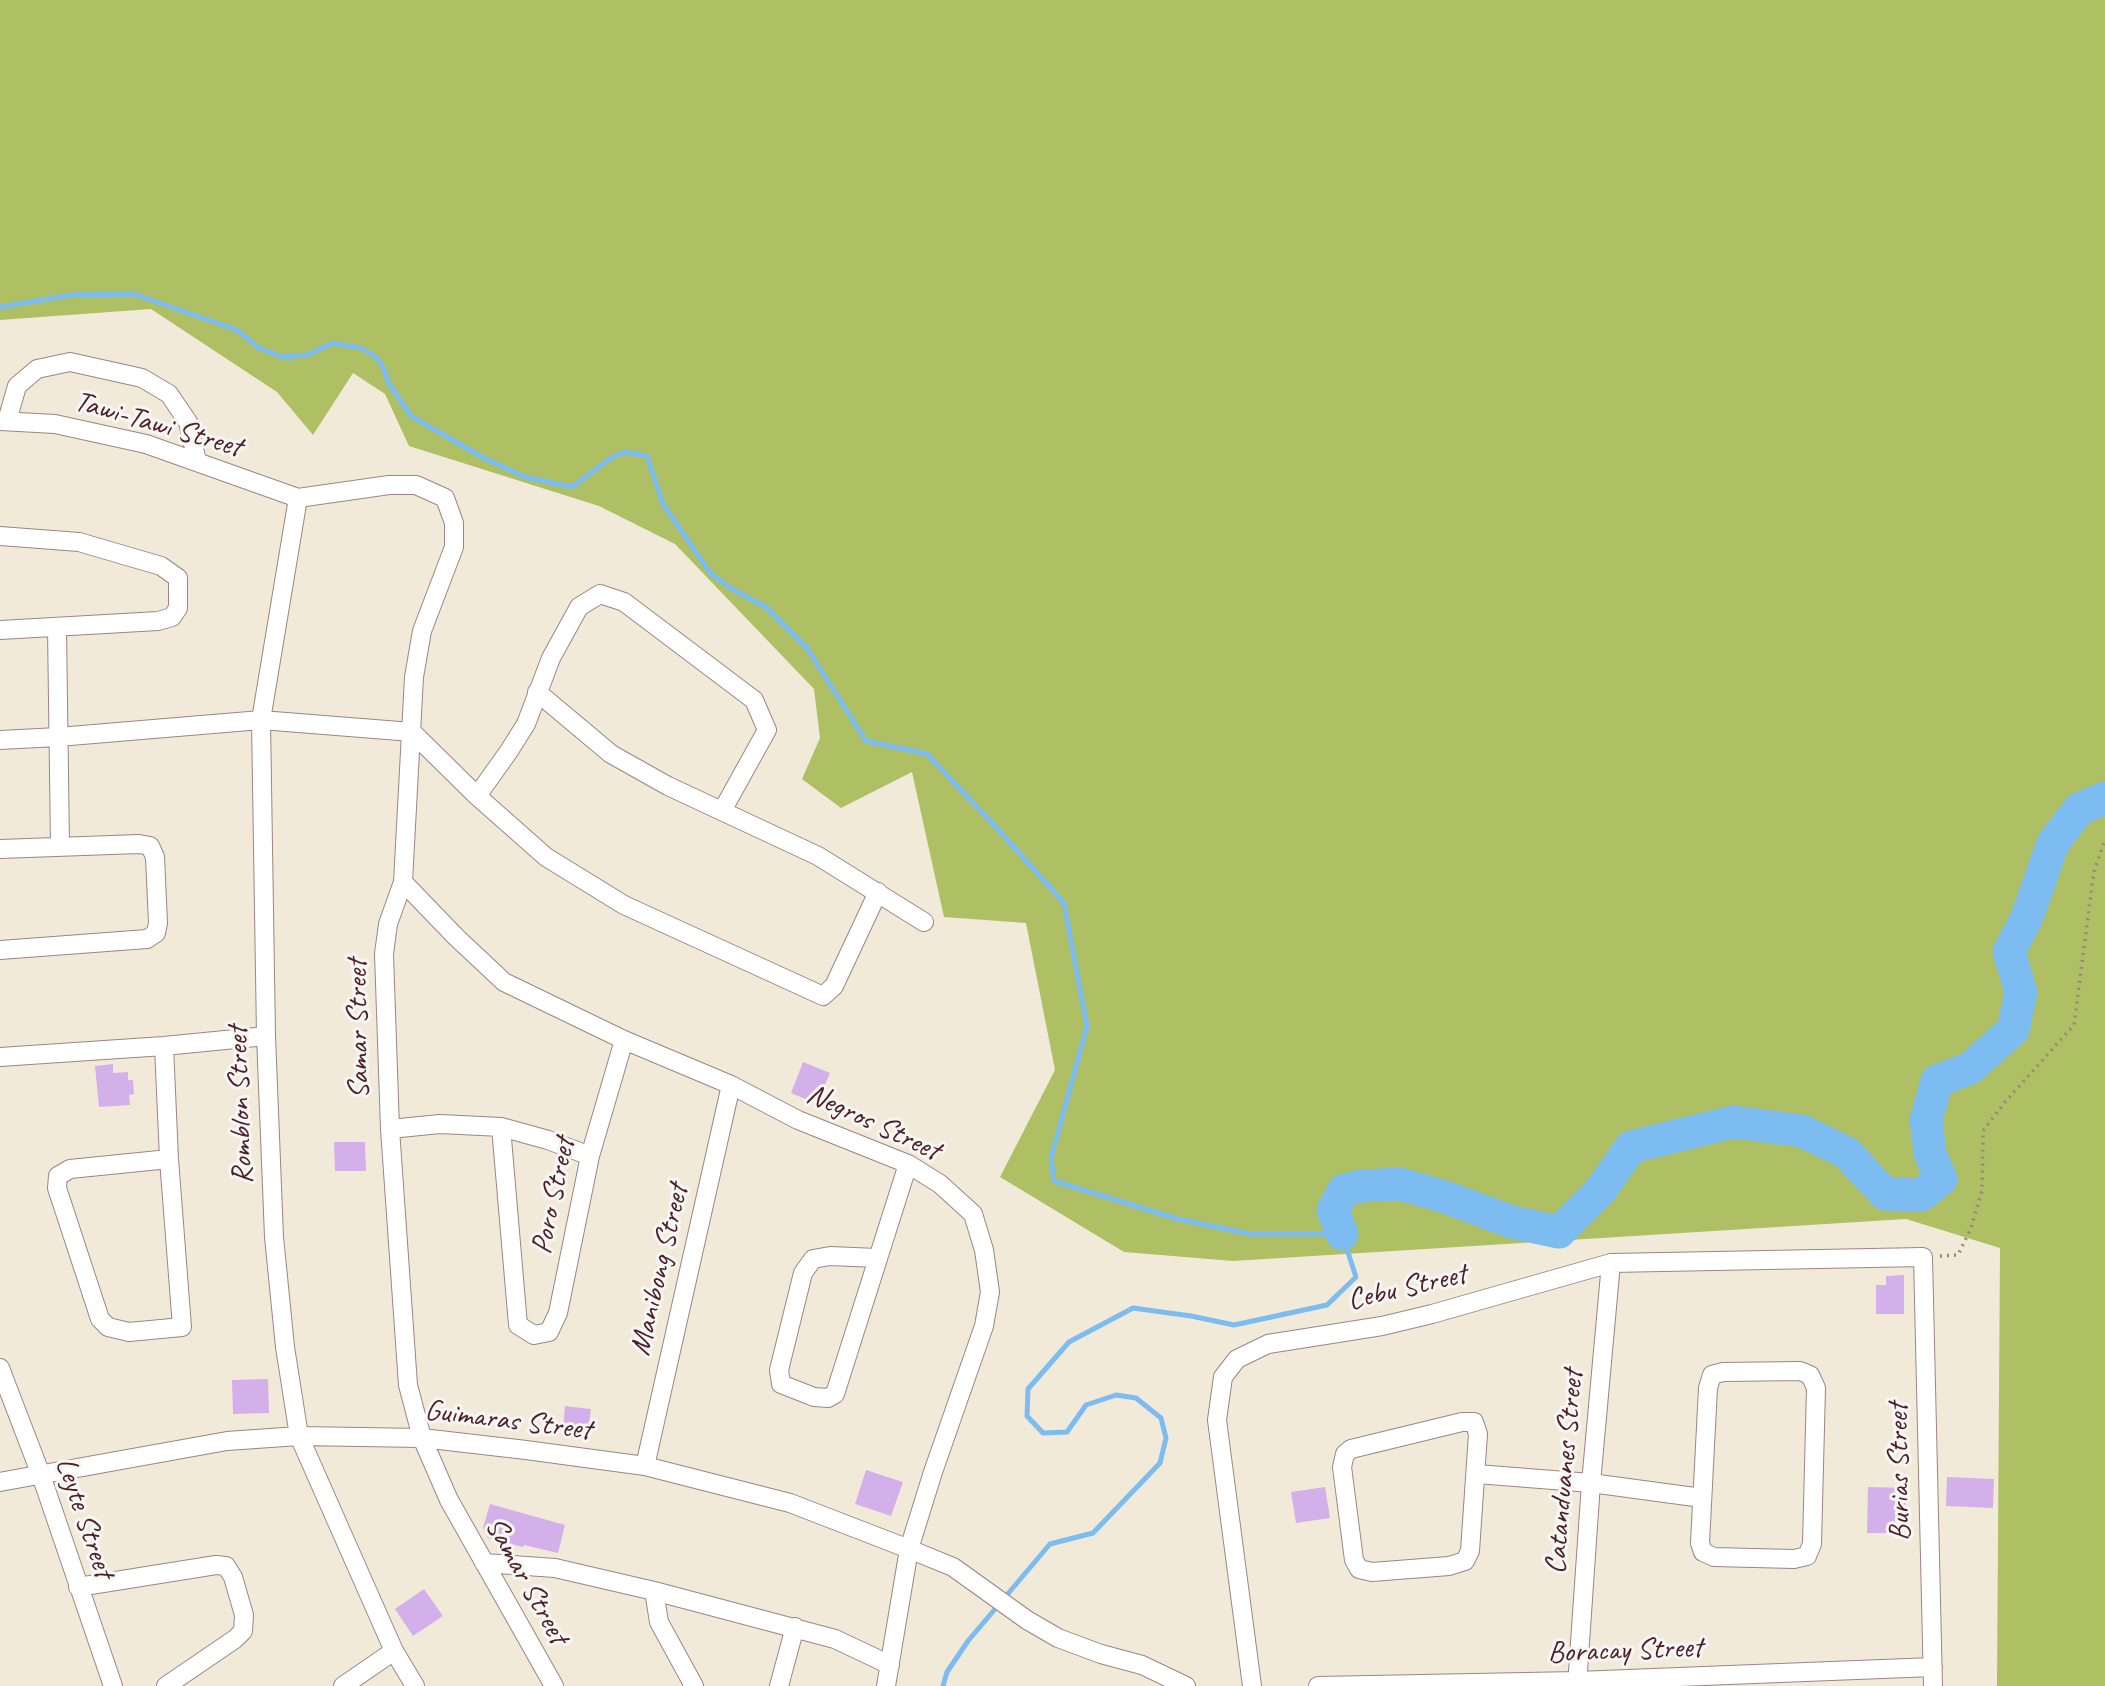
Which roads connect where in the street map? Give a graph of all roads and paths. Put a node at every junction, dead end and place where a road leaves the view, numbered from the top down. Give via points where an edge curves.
1 (4, 421) edge
2 (197, 461) junction
3 (298, 498) junction
4 (0, 536) edge
5 (57, 628) junction
6 (0, 631) edge
7 (537, 692) junction
8 (261, 720) junction
9 (412, 732) junction
10 (58, 737) junction
11 (0, 740) edge
12 (477, 796) junction
13 (722, 811) junction
14 (2105, 840) edge
15 (60, 846) junction
16 (0, 849) edge
17 (403, 882) junction
18 (878, 892) junction
19 (924, 922) dead end
20 (0, 950) edge
21 (266, 1036) junction
22 (624, 1040) junction
23 (164, 1046) junction
24 (0, 1057) edge
25 (731, 1085) junction
26 (501, 1126) junction
27 (390, 1129) junction
28 (590, 1156) junction
29 (169, 1159) junction
30 (908, 1164) junction
31 (1923, 1257) junction
32 (877, 1258) junction
33 (1611, 1262) junction
34 (0, 1368) edge
35 (299, 1436) junction
36 (422, 1438) junction
37 (645, 1466) junction
38 (1477, 1474) junction
39 (41, 1475) junction
40 (0, 1482) edge
41 (1591, 1483) junction
42 (1702, 1498) junction
43 (909, 1549) junction
44 (484, 1563) junction
45 (78, 1587) junction
46 (654, 1591) junction
47 (795, 1627) junction
48 (394, 1651) junction
49 (890, 1665) junction
50 (1933, 1667) junction
51 (1577, 1684) edge
52 (113, 1686) edge
53 (166, 1686) edge
54 (343, 1686) edge
55 (415, 1686) edge
56 (554, 1686) edge
57 (694, 1686) edge
58 (779, 1686) edge
59 (886, 1686) edge
60 (1186, 1686) edge
61 (1252, 1686) edge
62 (1318, 1686) edge
63 (1933, 1686) edge

1 - 2 street, Tawi-Tawi Street via 55,424 146,444
1 - 2 street via 18,386 37,369 70,362 142,378 169,394 188,422
2 - 3 street, Tawi-Tawi Street
3 - 8 street, Romblon Street
3 - 9 street, Samar Street via 416,485 445,498 454,523 454,547 422,631
4 - 5 street via 79,542 161,566 178,578 178,608 172,617
5 - 6 street
5 - 10 street
7 - 12 street via 526,724
7 - 13 street via 611,754
7 - 13 street via 579,607 600,594 624,602 754,699 767,730
8 - 9 street
8 - 10 street
8 - 21 street, Romblon Street
9 - 12 street
9 - 17 street, Samar Street
10 - 11 street
10 - 15 street
12 - 18 street via 546,857 624,905 823,996 834,986
13 - 18 street via 818,856
14 - 31 path via 2094,871 2074,1025 1983,1131 1982,1191 1958,1255
15 - 16 street
15 - 20 street via 150,846 155,857 156,933 147,939
17 - 22 street, Negros Street via 504,982
17 - 27 street, Samar Street via 388,924 384,954
18 - 19 street
21 - 23 street
21 - 35 street, Romblon Street via 274,1237
22 - 25 street, Negros Street
22 - 28 street, Poro Street
23 - 24 street
23 - 29 street
25 - 30 street, Negros Street via 798,1120
25 - 37 street, Manibong Street
26 - 27 street via 440,1124
26 - 28 street
26 - 28 street, Poro Street via 518,1325 534,1335 549,1332 558,1313
27 - 36 street, Samar Street via 408,1385
29 - 29 street via 182,1327 129,1332 108,1327 100,1319 57,1188 58,1176 70,1169
30 - 32 street
30 - 43 street, Negros Street via 940,1184 973,1214 990,1292 984,1326
31 - 33 street, Cebu Street
31 - 50 street, Burias Street
32 - 32 street via 835,1394 814,1397 781,1384 779,1370 803,1273 813,1259
33 - 41 street, Catanduanes Street
33 - 61 street, Cebu Street via 1394,1323 1268,1344 1237,1359 1223,1377 1217,1420
34 - 39 street, Leyte Street
35 - 36 street, Guimaras Street
35 - 39 street, Guimaras Street via 227,1441
35 - 48 street, Romblon Street
36 - 37 street, Guimaras Street
36 - 44 street, Samar Street
37 - 43 street, Guimaras Street via 790,1503
38 - 38 street via 1470,1551 1465,1561 1372,1572 1359,1569 1342,1467 1351,1449 1474,1423
38 - 41 street
39 - 40 street, Guimaras Street
39 - 45 street, Leyte Street
41 - 42 street
41 - 51 street, Catanduanes Street
42 - 42 street via 1703,1552 1714,1557 1807,1556 1812,1544 1816,1388 1810,1375 1800,1371 1712,1374
43 - 49 street, Negros Street
43 - 60 street, Guimaras Street via 953,1567 1058,1638 1143,1665
44 - 46 street via 555,1568
44 - 56 street, Samar Street
45 - 52 street, Leyte Street
45 - 53 street via 226,1566 244,1615 243,1631
46 - 47 street
46 - 57 street via 659,1622
47 - 49 street via 835,1639
47 - 58 street
48 - 54 street
48 - 55 street, Romblon Street
49 - 59 street, Negros Street
50 - 51 street, Boracay Street
50 - 63 street, Burias Street
51 - 62 street, Boracay Street

